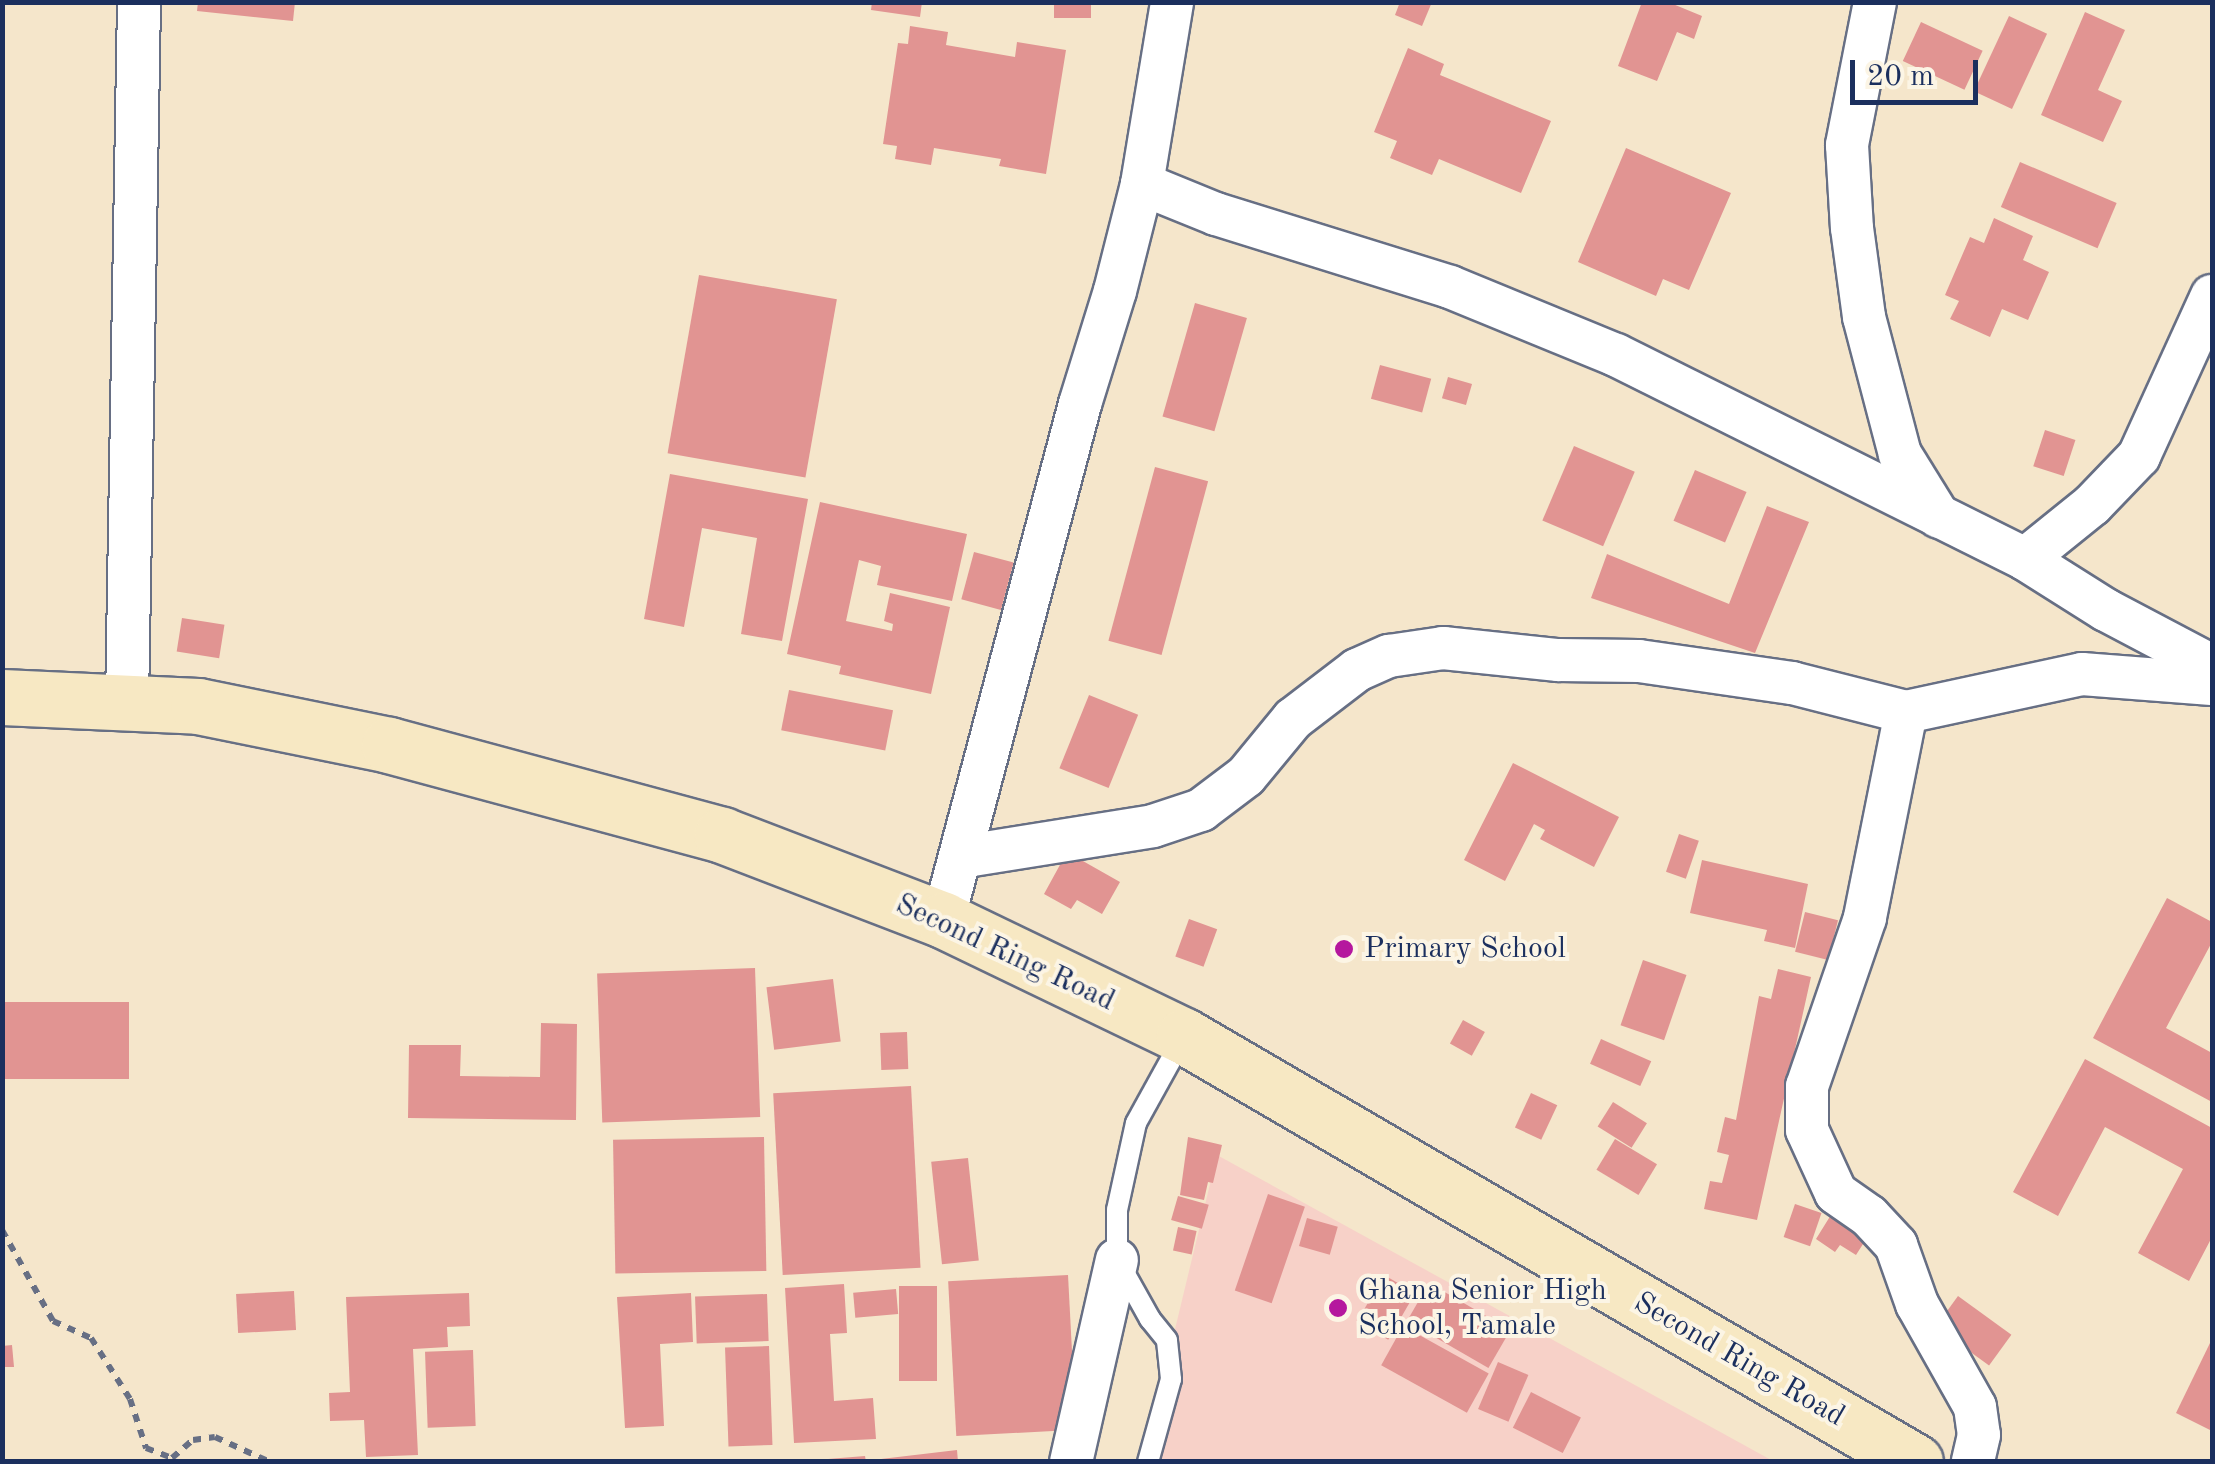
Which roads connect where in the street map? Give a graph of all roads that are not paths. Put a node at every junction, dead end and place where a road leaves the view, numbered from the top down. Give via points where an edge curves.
1 (139, 2) edge
2 (1172, 2) edge
3 (1875, 2) edge
4 (1142, 184) junction
5 (2212, 296) edge
6 (1939, 518) junction
7 (2026, 559) junction
8 (2212, 666) edge
9 (2212, 684) edge
10 (2, 697) edge
11 (127, 704) junction
12 (1906, 712) junction
13 (960, 857) junction
14 (943, 920) junction
15 (1184, 1036) junction
16 (1117, 1260) junction
17 (1071, 1462) edge
18 (1148, 1462) edge
19 (1915, 1462) edge
20 (1974, 1462) edge

1 - 11 street
2 - 4 street
3 - 6 street via 1847,145 1852,228 1868,332 1900,454
4 - 6 street via 1450,287 1598,348
4 - 13 street
5 - 7 street via 2139,456
6 - 7 street
7 - 8 street
9 - 12 street via 2082,674
10 - 11 street, Second Ring Road
11 - 14 street, Second Ring Road via 198,706 276,719 563,789 722,835
12 - 13 street via 1792,683 1638,660 1443,648 1389,656 1357,670 1293,719 1246,776 1201,810 1152,826
12 - 20 street via 1865,918 1807,1086 1806,1130 1836,1193 1896,1246 1924,1317 1976,1407
13 - 14 street
14 - 15 street, Second Ring Road
15 - 16 lane via 1136,1123 1117,1210
15 - 19 street, Second Ring Road
16 - 17 street
16 - 18 lane via 1167,1340 1171,1378

